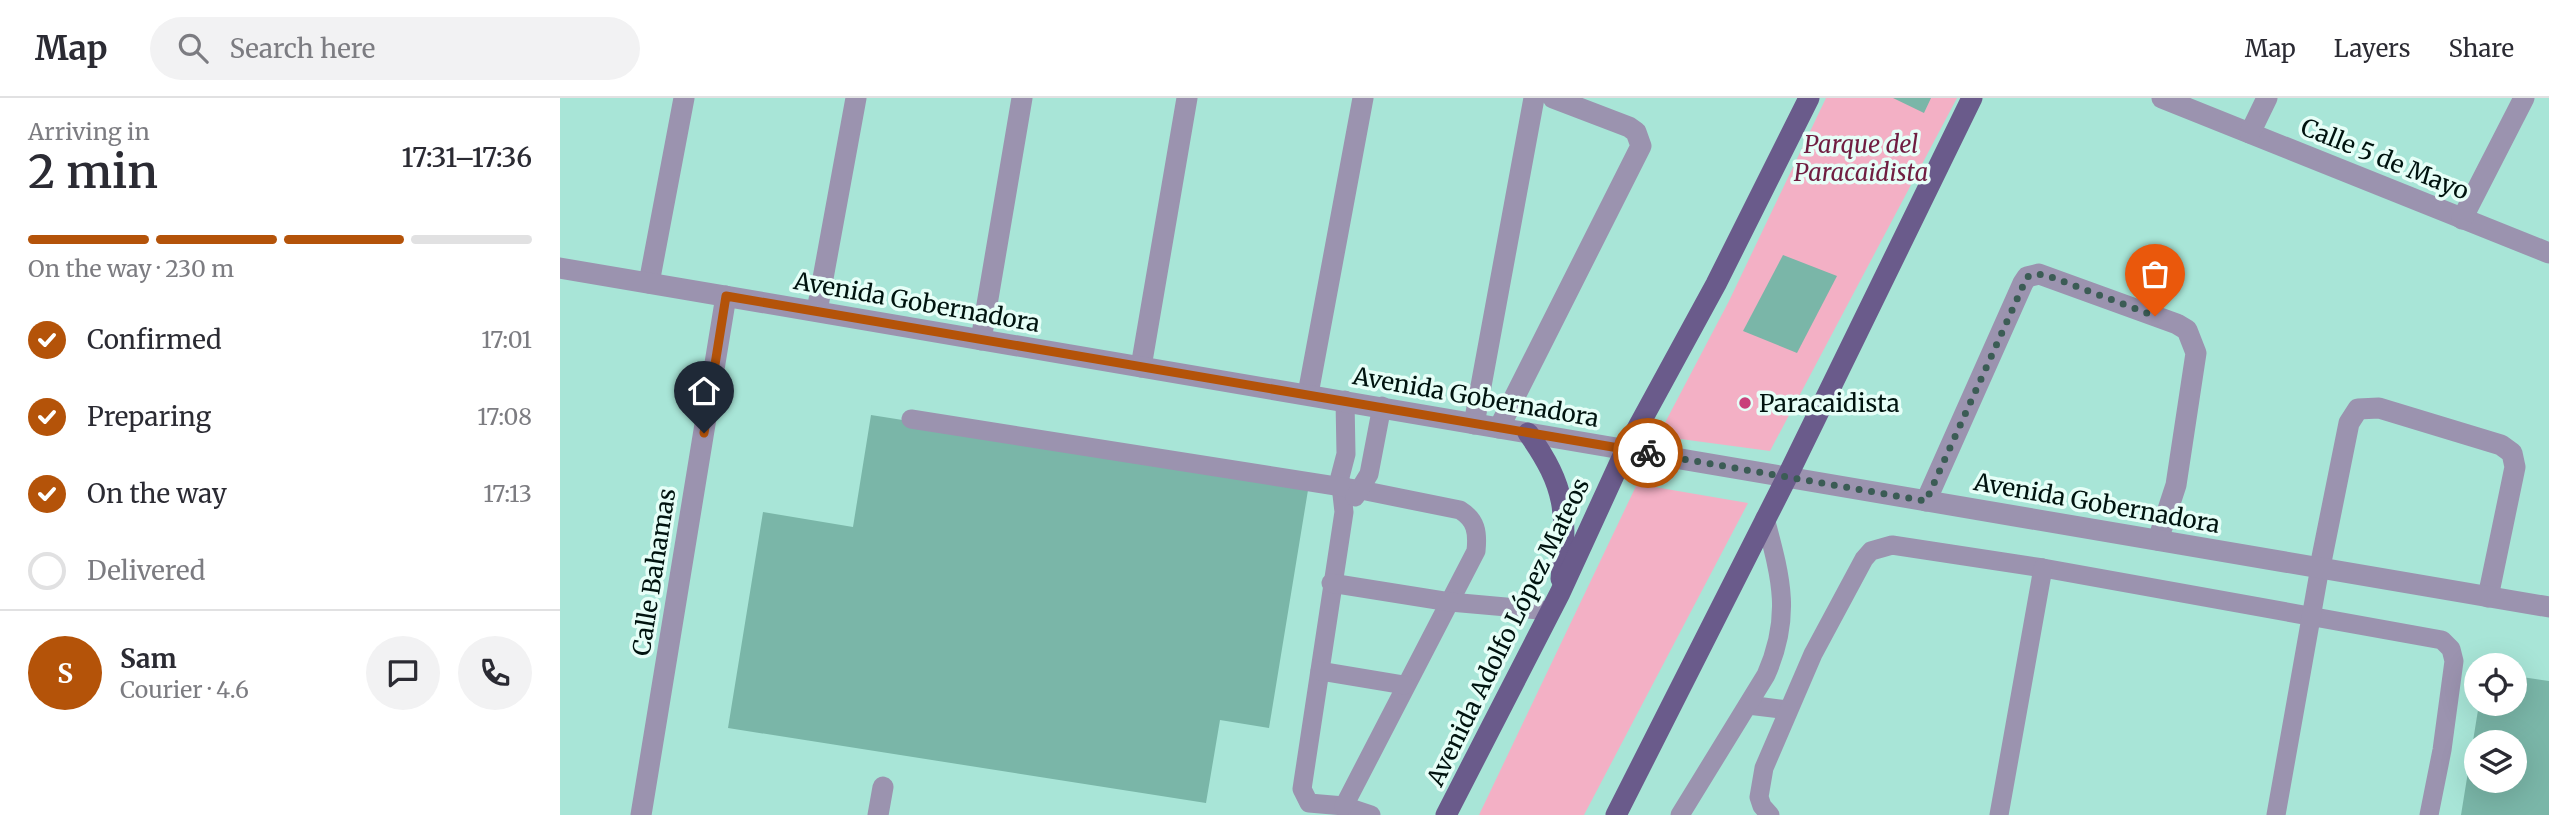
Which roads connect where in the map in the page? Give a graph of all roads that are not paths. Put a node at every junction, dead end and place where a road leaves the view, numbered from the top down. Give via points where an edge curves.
1 (684, 98) edge
2 (856, 98) edge
3 (1022, 98) edge
4 (1188, 98) edge
5 (1363, 98) edge
6 (1534, 98) edge
7 (1553, 98) edge
8 (1809, 98) edge
9 (1972, 98) edge
10 (2162, 98) edge
11 (2267, 98) edge
12 (2524, 98) edge
13 (2250, 133) junction
14 (2462, 219) junction
15 (2549, 253) edge
16 (560, 268) edge
17 (649, 283) junction
18 (726, 296) junction
19 (817, 311) junction
20 (981, 340) junction
21 (1141, 367) junction
22 (1308, 394) junction
23 (1345, 400) junction
24 (1382, 406) junction
25 (911, 419) dead end
26 (1474, 424) junction
27 (1499, 428) junction
28 (1528, 433) junction
29 (1626, 449) junction
30 (1787, 477) junction
31 (1340, 487) junction
32 (1362, 490) junction
33 (1926, 501) junction
34 (1344, 512) junction
35 (1765, 518) junction
36 (2158, 540) junction
37 (2043, 568) junction
38 (2320, 568) junction
39 (1331, 583) junction
40 (2488, 597) junction
41 (1450, 601) junction
42 (1556, 602) junction
43 (2549, 607) edge
44 (2311, 618) junction
45 (1320, 671) junction
46 (1404, 685) junction
47 (1748, 705) junction
48 (1788, 710) junction
49 (883, 787) dead end
50 (1458, 793) junction
51 (1344, 806) junction
52 (641, 815) edge
53 (878, 815) edge
54 (1371, 815) edge
55 (1447, 815) edge
56 (1458, 815) edge
57 (1616, 815) edge
58 (1679, 815) edge
59 (1770, 815) edge
60 (1999, 815) edge
61 (2276, 815) edge
62 (2430, 815) edge

1 - 17 street
2 - 19 street
3 - 20 street
4 - 21 street
5 - 22 street
6 - 26 street
7 - 27 street via 1629,127 1641,146
8 - 29 main road, Avenida Adolfo López Mateos via 1716,284
9 - 30 main road
10 - 13 street, Calle 5 de Mayo
11 - 13 street
12 - 14 street
13 - 14 street, Calle 5 de Mayo
14 - 15 street, Calle 5 de Mayo
16 - 17 street, Avenida Gobernadora
17 - 18 street, Avenida Gobernadora
18 - 19 street, Avenida Gobernadora
18 - 52 street, Calle Bahamas
19 - 20 street, Avenida Gobernadora
20 - 21 street, Avenida Gobernadora
21 - 22 street, Avenida Gobernadora
22 - 23 street, Avenida Gobernadora
23 - 24 street, Avenida Gobernadora
23 - 31 lane via 1346,454
24 - 26 street, Avenida Gobernadora
24 - 32 lane
25 - 31 lane
26 - 27 street, Avenida Gobernadora
27 - 28 street, Avenida Gobernadora
28 - 29 street, Avenida Gobernadora
28 - 42 main road via 1548,461 1561,491 1565,536
29 - 30 street, Avenida Gobernadora
29 - 42 main road, Avenida Adolfo López Mateos
30 - 33 street, Avenida Gobernadora
30 - 35 main road
31 - 32 lane
31 - 34 lane
32 - 34 lane
32 - 41 lane via 1468,515 1477,535 1476,551
33 - 36 street, Avenida Gobernadora
33 - 36 street via 2023,284 2027,277 2039,274 2177,324 2192,338 2196,353 2175,485
34 - 39 lane
35 - 47 lane via 1781,578 1782,622 1775,654
35 - 57 main road
36 - 38 street, Avenida Gobernadora
37 - 44 lane
37 - 48 lane via 1907,545 1871,551 1844,590
37 - 60 lane
38 - 40 street, Avenida Gobernadora
38 - 40 street via 2350,423 2358,409 2379,408 2501,445 2512,453 2515,467
38 - 44 lane
39 - 41 lane
39 - 45 lane
40 - 43 street, Avenida Gobernadora
41 - 42 lane
41 - 46 lane
42 - 50 main road, Avenida Adolfo López Mateos
44 - 61 lane
44 - 62 lane via 2442,640 2451,649 2451,691
45 - 46 lane
45 - 51 lane via 1302,789 1309,803
46 - 51 lane
47 - 48 lane
47 - 58 lane
48 - 59 lane via 1759,788 1762,806
49 - 53 street
50 - 55 main road, Avenida Adolfo López Mateos
50 - 56 main road
51 - 54 lane

